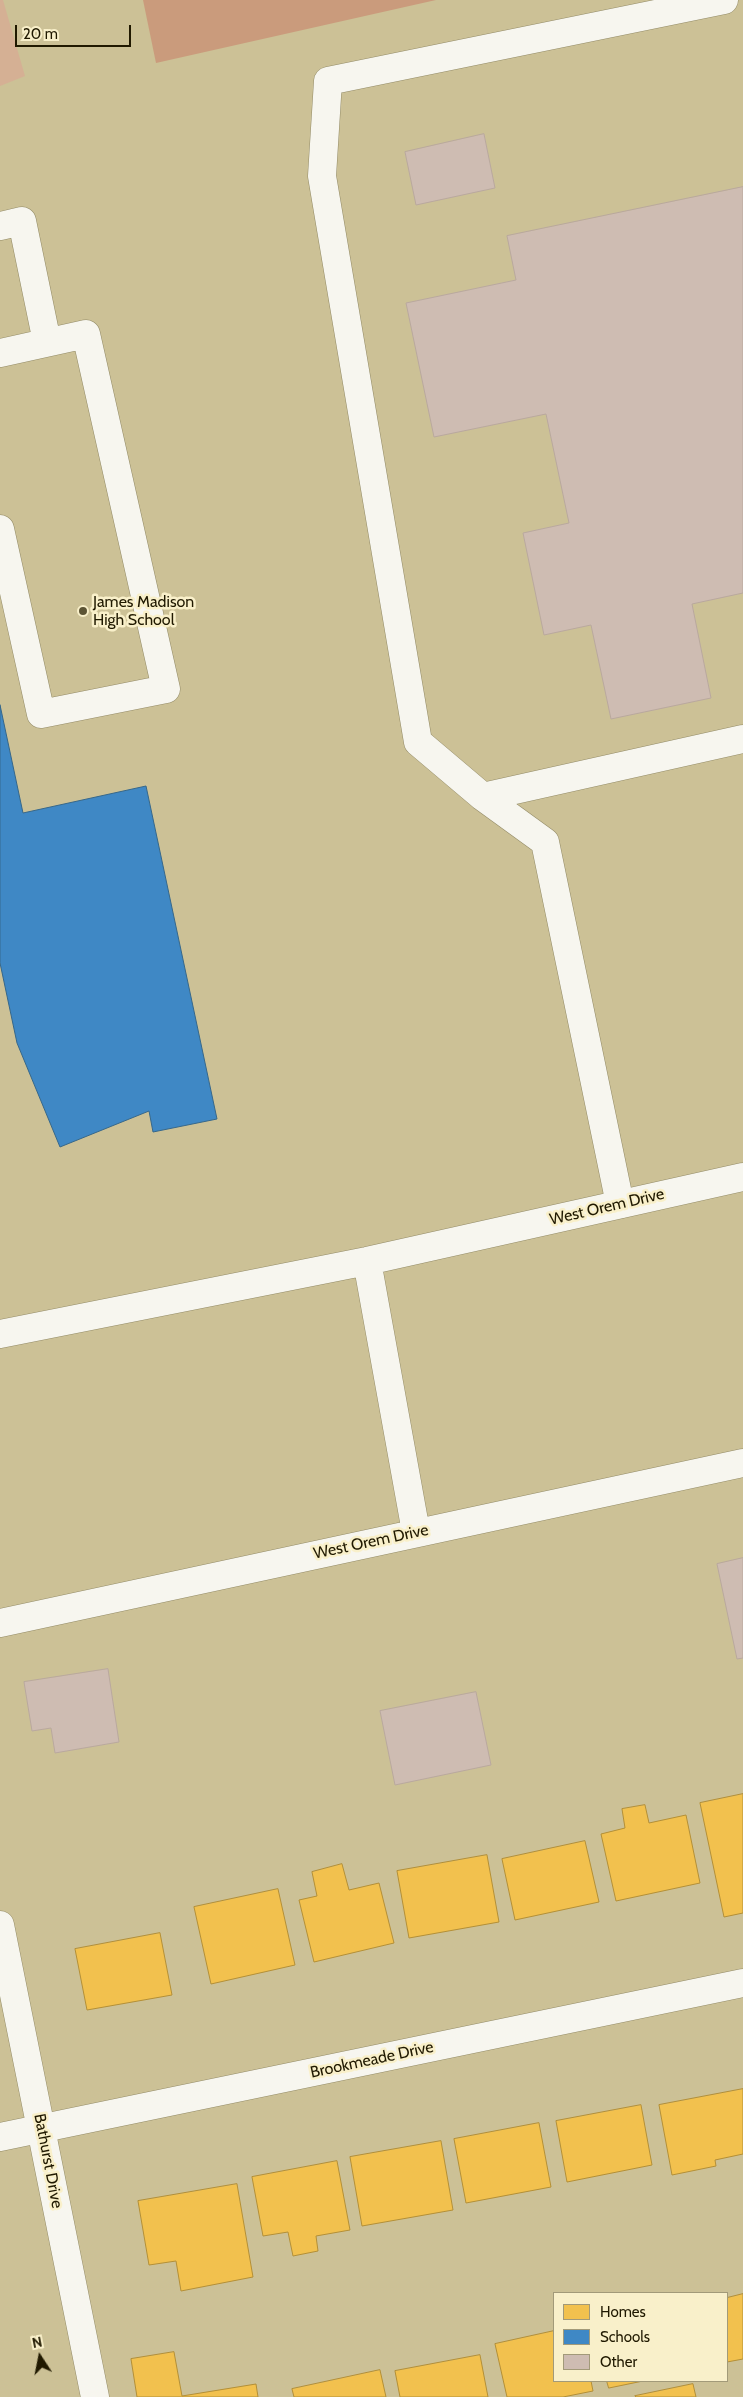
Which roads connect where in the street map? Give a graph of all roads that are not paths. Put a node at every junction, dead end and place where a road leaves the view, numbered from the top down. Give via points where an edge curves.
1 (724, 0) edge
2 (0, 226) edge
3 (47, 342) junction
4 (0, 353) edge
5 (0, 529) edge
6 (743, 739) edge
7 (483, 797) junction
8 (743, 1176) edge
9 (620, 1204) junction
10 (367, 1261) junction
11 (0, 1334) edge
12 (743, 1463) edge
13 (416, 1532) junction
14 (0, 1623) edge
15 (0, 1925) edge
16 (743, 1983) edge
17 (41, 2129) junction
18 (0, 2137) edge
19 (95, 2397) edge

1 - 7 main road via 328,81 322,176 418,742
2 - 3 main road via 22,221
3 - 4 main road
3 - 5 main road via 86,334 166,689 41,714
6 - 7 main road
7 - 9 main road via 545,842
8 - 9 main road, West Orem Drive
9 - 10 main road, West Orem Drive
10 - 11 main road, West Orem Drive
10 - 13 main road
12 - 13 main road, West Orem Drive
13 - 14 main road, West Orem Drive
15 - 17 main road, Bathurst Drive
16 - 17 main road, Brookmeade Drive
17 - 18 main road, Brookmeade Drive
17 - 19 main road, Bathurst Drive

